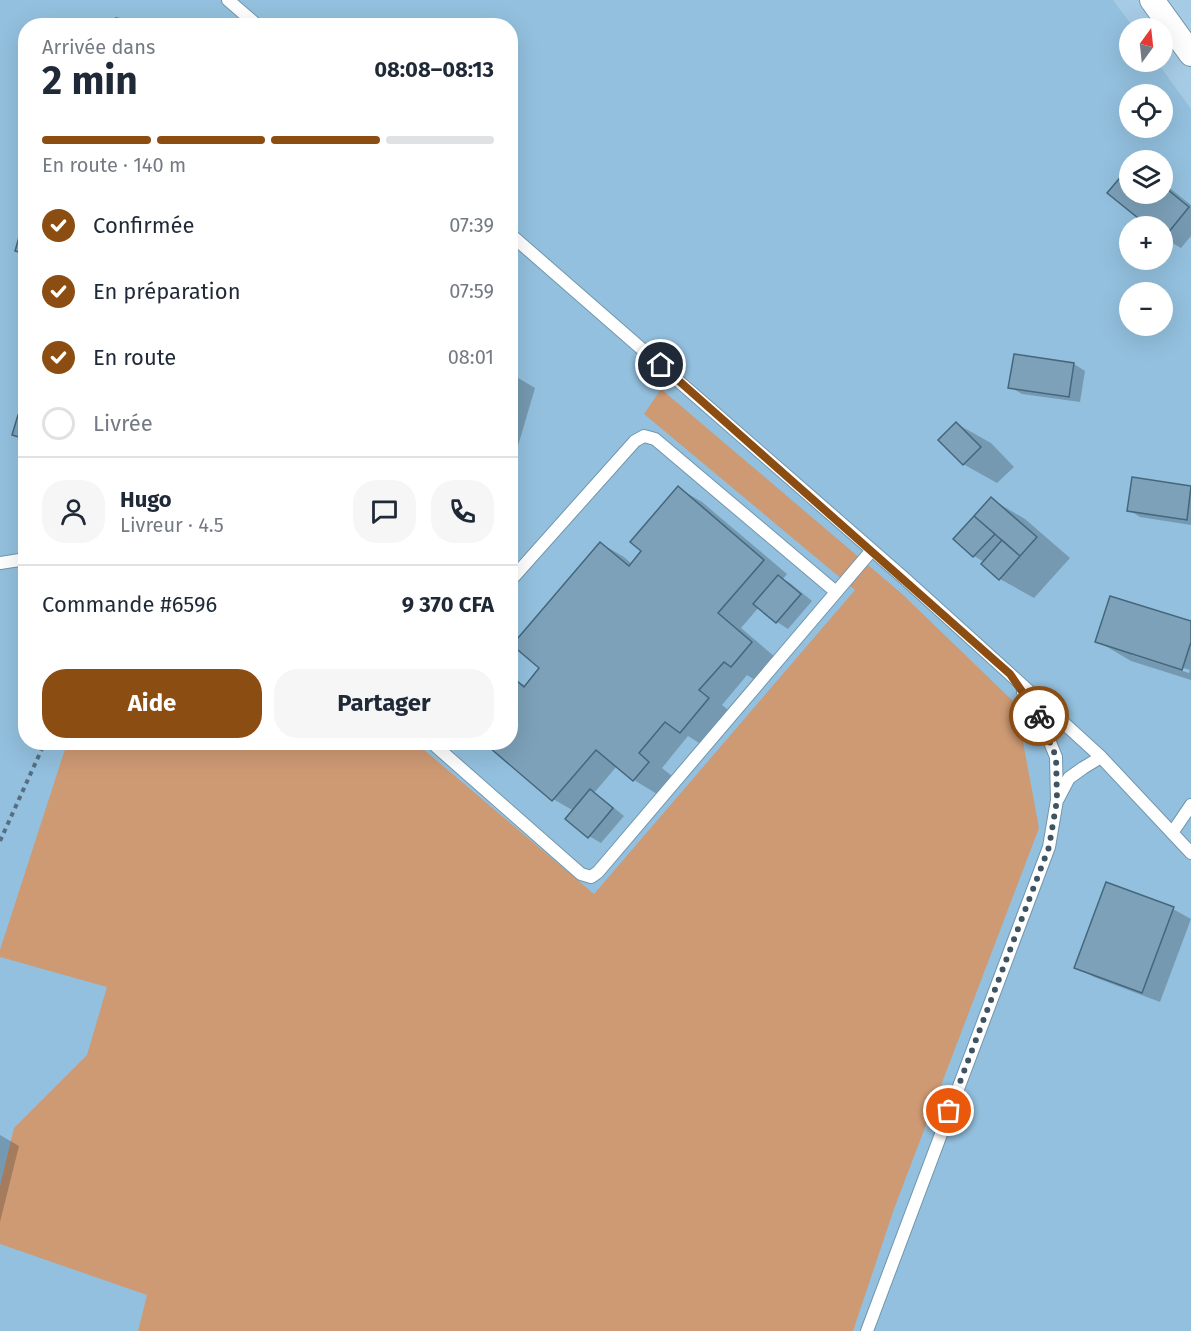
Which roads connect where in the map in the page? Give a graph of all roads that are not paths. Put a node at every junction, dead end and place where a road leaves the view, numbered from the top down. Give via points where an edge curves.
1 (228, 0) edge
2 (1152, 0) edge
3 (249, 18) edge
4 (1191, 54) edge
5 (518, 241) edge
6 (872, 550) junction
7 (18, 560) edge
8 (0, 563) edge
9 (518, 570) edge
10 (836, 592) junction
11 (1010, 674) junction
12 (440, 750) edge
13 (1101, 758) junction
14 (1057, 800) junction
15 (1191, 805) edge
16 (1172, 833) junction
17 (1191, 853) edge
18 (867, 1331) edge

1 - 3 lane
2 - 4 street
5 - 6 lane
6 - 10 lane
6 - 11 lane
7 - 8 lane
9 - 10 lane via 634,441 644,436 655,439
10 - 12 lane via 591,877 581,874
11 - 13 lane
11 - 14 lane via 1040,718 1056,757
13 - 14 lane via 1069,778
13 - 16 lane
14 - 18 lane via 1049,847
15 - 16 lane
16 - 17 lane

